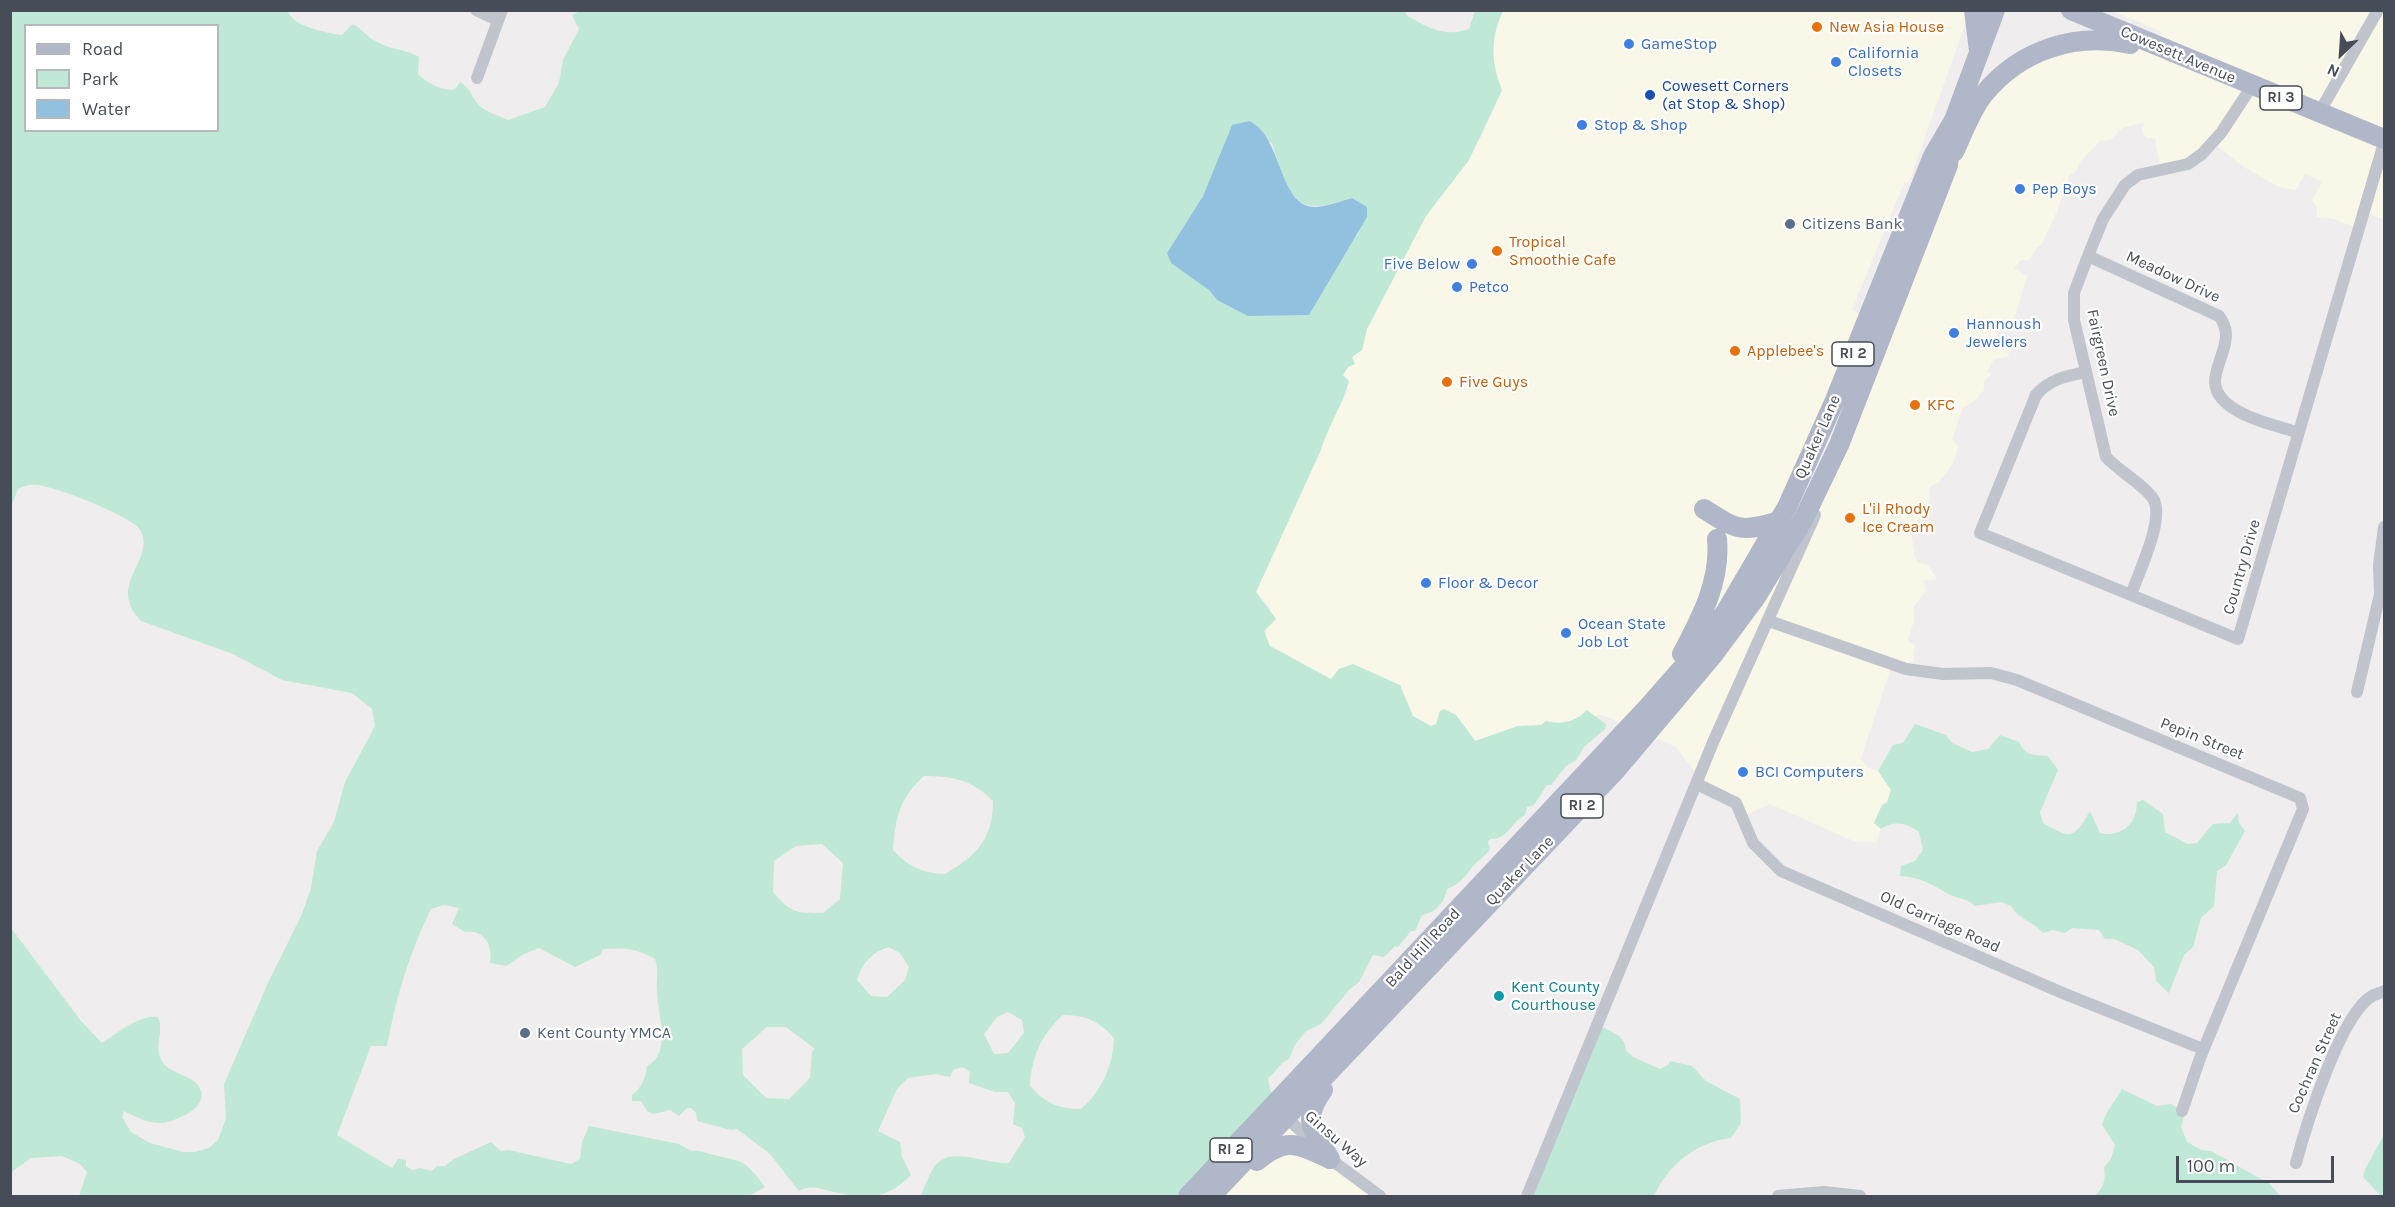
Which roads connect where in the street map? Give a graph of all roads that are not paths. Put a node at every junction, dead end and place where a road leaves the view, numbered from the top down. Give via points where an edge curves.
1 (476, 10) edge
2 (1974, 10) edge
3 (1995, 10) edge
4 (2071, 10) edge
5 (2378, 10) edge
6 (500, 15) edge
7 (1979, 54) junction
8 (2179, 54) junction
9 (477, 78) dead end
10 (2252, 86) junction
11 (2319, 113) junction
12 (1954, 120) junction
13 (2385, 141) edge
14 (1948, 165) junction
15 (2088, 256) junction
16 (2085, 372) junction
17 (1835, 400) junction
18 (1855, 409) junction
19 (2297, 432) junction
20 (1833, 459) junction
21 (1704, 509) dead end
22 (1779, 522) junction
23 (2385, 527) edge
24 (1717, 538) dead end
25 (1743, 584) joint
26 (2382, 594) edge
27 (2131, 595) junction
28 (1769, 621) junction
29 (2357, 692) dead end
30 (1661, 693) junction
31 (1697, 784) junction
32 (2385, 991) edge
33 (1353, 1047) junction
34 (2203, 1049) junction
35 (1280, 1110) junction
36 (2182, 1111) dead end
37 (1330, 1159) junction
38 (2296, 1163) dead end
39 (1188, 1197) edge
40 (1211, 1197) edge
41 (1217, 1197) edge
42 (1380, 1197) edge
43 (1527, 1197) edge
44 (1778, 1197) edge
45 (1860, 1197) edge

1 - 6 street
2 - 7 main road
3 - 7 main road, Quaker Lane / RI 2
4 - 8 main road, Cowesett Avenue / RI 3
5 - 11 street
6 - 9 street
7 - 12 main road, Quaker Lane / RI 2
8 - 10 main road, Cowesett Avenue / RI 3
8 - 14 main road via 2110,39 2090,39 2037,52 1982,96
10 - 11 main road, Cowesett Avenue / RI 3
10 - 15 street, Fairgreen Drive via 2202,154 2188,164 2138,175 2125,185 2103,219
11 - 13 main road, Cowesett Avenue / RI 3
12 - 14 main road, Quaker Lane / RI 2
12 - 17 main road, Quaker Lane / RI 2 via 1933,156
13 - 19 street, Country Drive
14 - 18 main road, Quaker Lane / RI 2
15 - 16 street, Fairgreen Drive via 2073,307
15 - 19 street, Meadow Drive via 2219,316 2226,339 2215,380 2216,391 2235,410
16 - 27 street, Fairgreen Drive via 2106,457 2157,504 2151,541
16 - 27 street, Country Drive via 2061,377 2036,395 1980,533
17 - 18 main road
17 - 22 main road, Quaker Lane / RI 2
18 - 20 main road, Quaker Lane / RI 2
19 - 27 street, Country Drive via 2238,639
20 - 28 street, Quaker Lane via 1819,504
20 - 33 main road, Quaker Lane / RI 2 via 1804,518 1756,597 1713,655 1616,770
21 - 22 main road via 1739,529 1752,530
22 - 25 main road, Quaker Lane / RI 2
23 - 26 street via 2379,565
24 - 30 main road via 1712,590
25 - 30 main road, Bald Hill Road / RI 2
26 - 29 street
28 - 31 street, Quaker Lane
28 - 34 street, Pepin Street via 1906,669 1942,674 1992,673 2017,680 2300,798 2303,809
30 - 35 main road, Bald Hill Road / RI 2 via 1418,954
31 - 34 street, Old Carriage Road via 1736,803 1754,843 1781,871
31 - 43 street, Quaker Lane
32 - 38 street, Cochran Street via 2371,996 2362,1005 2342,1037 2306,1125
33 - 35 main road, Quaker Lane / RI 2
33 - 37 main road via 1314,1102 1309,1117
34 - 36 street, Pepin Street
35 - 37 street, Ginsu Way
35 - 39 main road, Bald Hill Road / RI 2
35 - 40 main road, Quaker Lane / RI 2
37 - 41 main road via 1286,1143 1273,1147
37 - 42 street, Ginsu Way
44 - 45 street via 1824,1192

